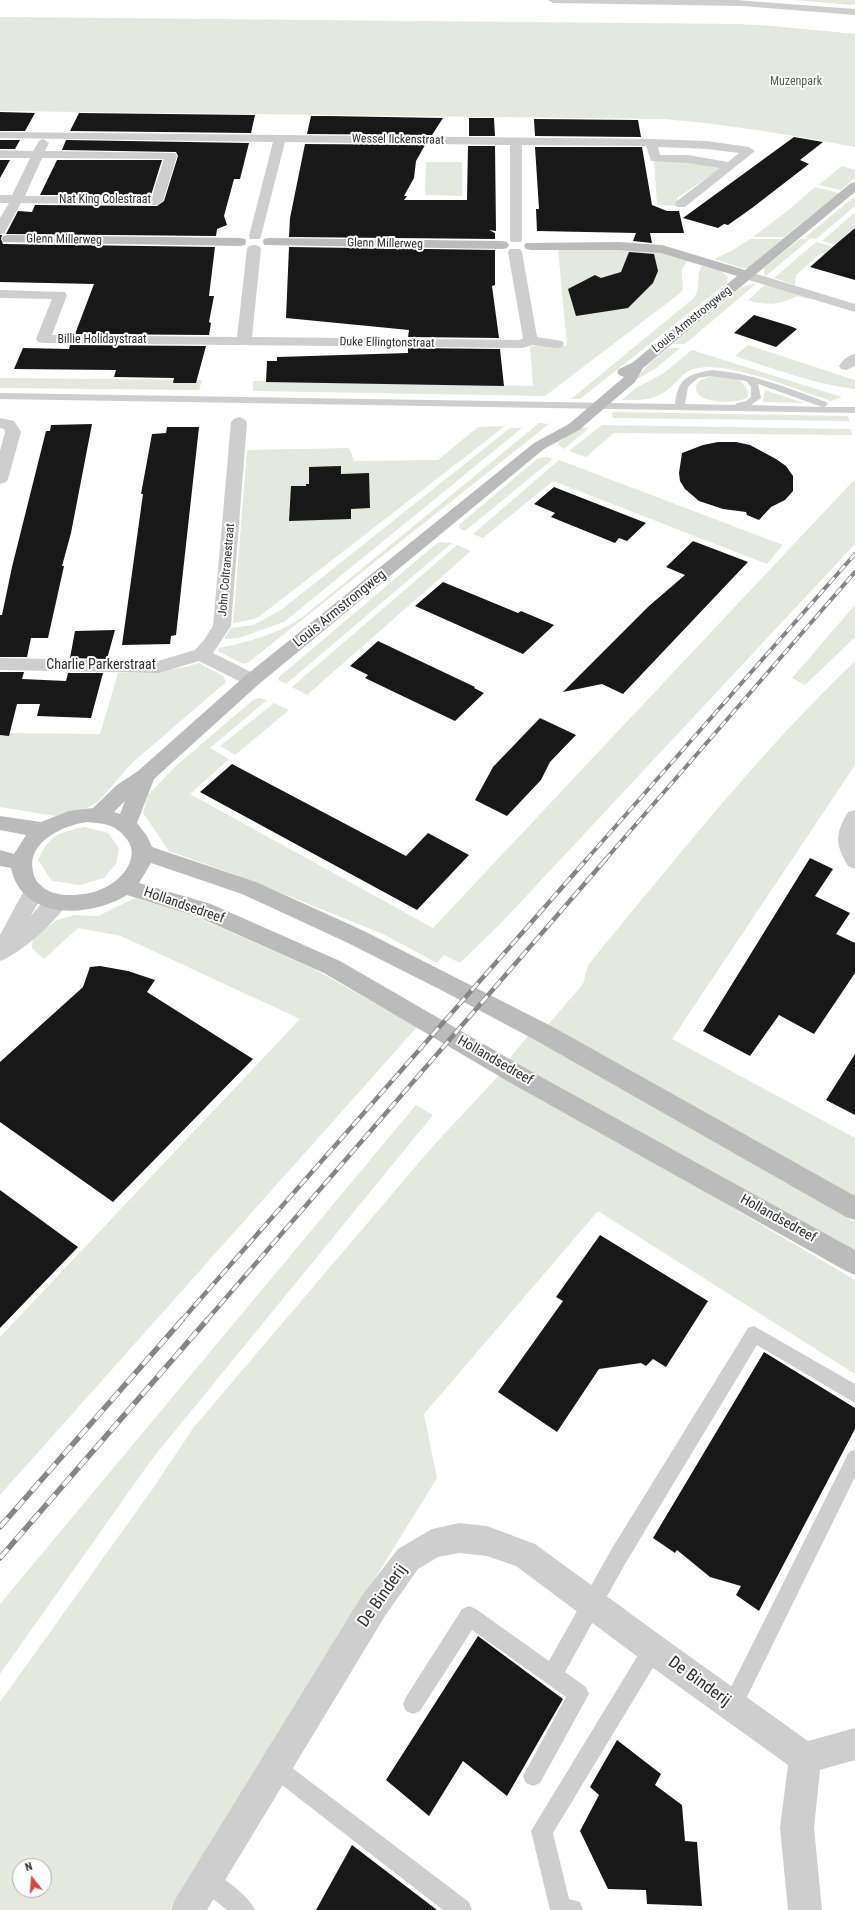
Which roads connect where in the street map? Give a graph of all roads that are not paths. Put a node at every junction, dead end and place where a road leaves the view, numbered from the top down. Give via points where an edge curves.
1 (553, 0) edge
2 (713, 1) edge
3 (855, 12) edge
4 (0, 135) edge
5 (46, 136) junction
6 (280, 139) junction
7 (516, 142) junction
8 (651, 143) junction
9 (0, 154) edge
10 (38, 154) junction
11 (730, 166) junction
12 (853, 190) edge
13 (0, 198) edge
14 (17, 199) junction
15 (681, 204) dead end
16 (2, 236) edge
17 (254, 242) junction
18 (516, 246) junction
19 (747, 276) junction
20 (0, 294) edge
21 (855, 308) edge
22 (530, 340) junction
23 (244, 341) junction
24 (557, 344) dead end
25 (637, 366) junction
26 (750, 379) junction
27 (0, 396) edge
28 (580, 404) junction
29 (600, 405) junction
30 (680, 406) junction
31 (736, 407) junction
32 (835, 408) junction
33 (855, 410) edge
34 (239, 422) dead end
35 (0, 423) edge
36 (539, 446) junction
37 (0, 479) edge
38 (201, 654) junction
39 (0, 664) edge
40 (252, 680) junction
41 (146, 776) junction
42 (97, 816) junction
43 (855, 816) edge
44 (0, 822) edge
45 (126, 824) junction
46 (42, 830) junction
47 (143, 852) junction
48 (0, 858) edge
49 (855, 861) edge
50 (20, 863) junction
51 (123, 886) junction
52 (34, 891) junction
53 (58, 902) junction
54 (2, 950) edge
55 (855, 1209) edge
56 (855, 1263) edge
57 (855, 1394) edge
58 (855, 1458) edge
59 (592, 1605) junction
60 (653, 1649) junction
61 (552, 1675) junction
62 (413, 1704) dead end
63 (732, 1706) junction
64 (855, 1744) edge
65 (804, 1758) junction
66 (276, 1768) junction
67 (533, 1776) dead end
68 (206, 1880) junction
69 (188, 1910) edge
70 (244, 1910) edge
71 (461, 1910) edge
72 (572, 1910) edge
73 (805, 1910) edge

1 - 2 street
2 - 3 street
4 - 5 street
5 - 6 street
5 - 10 street
6 - 7 street, Wessel Ilckenstraat
6 - 17 street
7 - 8 street, Wessel Ilckenstraat
7 - 18 street
8 - 11 street via 655,158 688,159
8 - 11 street, Wessel Ilckenstraat via 707,145 749,151
9 - 10 street, Nat King Colestraat
10 - 14 street
10 - 14 street, Nat King Colestraat via 171,156 156,200
11 - 15 street, Wessel Ilckenstraat
12 - 19 street, Louis Armstrongweg
13 - 14 street, Nat King Colestraat
14 - 16 street
16 - 17 street, Glenn Millerweg via 240,242 245,237
17 - 18 street, Glenn Millerweg via 265,246 269,242 502,245 506,241
17 - 23 street
18 - 19 street via 527,250 531,246 619,246 662,249
18 - 22 street
19 - 21 street
19 - 25 street, Louis Armstrongweg
20 - 23 street, Billie Holidaystraat via 60,295 43,339
22 - 23 street, Duke Ellingtonstraat via 523,344
22 - 24 street, Duke Ellingtonstraat
25 - 28 street, Louis Armstrongweg via 610,378
25 - 29 street, Louis Armstrongweg via 630,379
26 - 30 lane via 724,372 698,374 682,386
26 - 31 lane via 757,391 756,398
26 - 32 lane
27 - 28 lane
28 - 29 lane
28 - 36 street, Louis Armstrongweg via 551,428
29 - 30 lane
29 - 36 street, Louis Armstrongweg via 574,427
30 - 31 lane
31 - 32 lane
32 - 33 lane
34 - 38 street, John Coltranestraat via 222,626
35 - 37 street via 7,423 13,432
36 - 40 street, Louis Armstrongweg
38 - 39 street, Charlie Parkerstraat via 158,667
38 - 40 street
40 - 41 street, Louis Armstrongweg
41 - 42 street, Louis Armstrongweg via 124,790
41 - 45 street, Louis Armstrongweg
42 - 45 street via 113,818
42 - 46 street via 87,815 63,820
43 - 49 street via 849,827 847,846
44 - 46 street
45 - 47 street via 138,837
46 - 50 street via 26,846
47 - 51 street via 138,869
47 - 55 street via 249,888 452,985 545,1034
48 - 50 street
50 - 52 street via 23,879
51 - 53 street via 105,897 87,902
51 - 56 street, Hollandsedreef via 203,910 332,967 517,1075
52 - 53 street via 48,900
52 - 54 street
53 - 54 street via 36,925
57 - 59 lane via 754,1334 618,1557
58 - 63 lane
59 - 60 street, De Binderij
59 - 61 lane
59 - 66 street, De Binderij via 525,1554 487,1541 459,1538 432,1544 408,1559 374,1605
60 - 63 street, De Binderij
60 - 72 lane via 542,1831 561,1910
61 - 62 lane via 469,1616
61 - 67 lane via 579,1694
63 - 65 street, De Binderij
64 - 65 street
65 - 73 street via 797,1828
66 - 68 street, De Binderij
66 - 71 lane
68 - 69 street, De Binderij
68 - 70 lane

